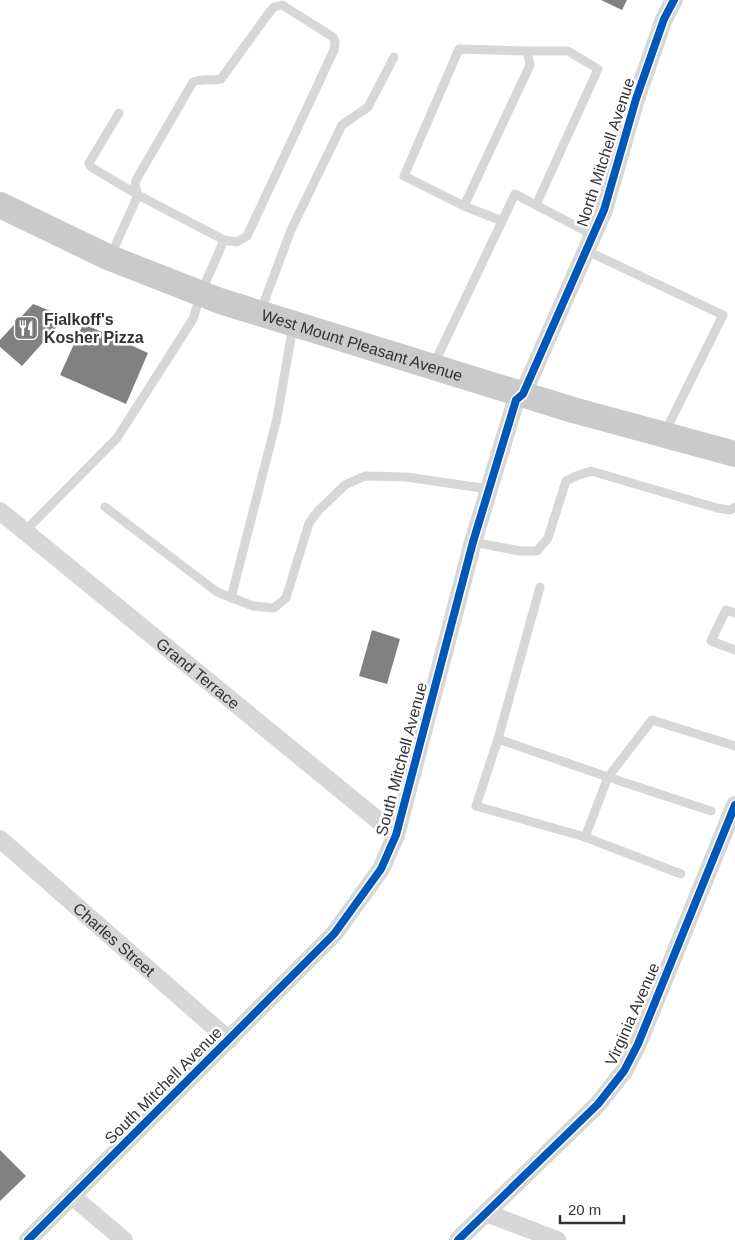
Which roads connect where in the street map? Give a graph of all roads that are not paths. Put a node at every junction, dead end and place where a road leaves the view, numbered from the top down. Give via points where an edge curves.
1 (674, 0) edge
2 (527, 51) junction
3 (394, 57) dead end
4 (119, 113) dead end
5 (138, 196) junction
6 (0, 205) edge
7 (536, 205) junction
8 (464, 206) junction
9 (502, 221) junction
10 (224, 240) junction
11 (590, 243) junction
12 (110, 258) junction
13 (201, 293) junction
14 (260, 313) junction
15 (294, 323) junction
16 (433, 366) junction
17 (523, 394) junction
18 (664, 434) junction
19 (735, 454) edge
20 (489, 489) junction
21 (105, 507) dead end
22 (735, 507) edge
23 (0, 511) edge
24 (25, 531) junction
25 (473, 542) junction
26 (540, 587) dead end
27 (231, 598) junction
28 (735, 613) edge
29 (735, 650) edge
30 (498, 739) junction
31 (735, 746) edge
32 (608, 777) junction
33 (735, 805) edge
34 (711, 811) dead end
35 (396, 835) junction
36 (585, 837) junction
37 (0, 839) edge
38 (681, 874) dead end
39 (229, 1040) junction
40 (72, 1196) junction
41 (486, 1213) junction
42 (28, 1240) edge
43 (124, 1240) edge
44 (458, 1240) edge
45 (557, 1240) edge

1 - 11 street, North Mitchell Avenue via 664,19 636,99 604,210
2 - 7 lane via 568,51 598,70
2 - 8 lane via 530,65
2 - 8 lane via 459,48 406,169 404,176
3 - 14 lane via 368,107 342,125 291,230
4 - 5 lane via 89,163 90,167
5 - 10 lane
5 - 10 lane via 136,180 193,82 221,79 268,14 282,5 333,37 334,50 247,236 237,242
5 - 12 lane
6 - 12 main road, West Mount Pleasant Avenue
7 - 9 lane via 515,194
7 - 11 lane
8 - 9 lane
9 - 16 lane
10 - 13 lane
11 - 17 street, North Mitchell Avenue
11 - 18 lane via 723,315
12 - 13 main road, West Mount Pleasant Avenue
13 - 14 main road, West Mount Pleasant Avenue
13 - 24 lane via 193,320 117,438
14 - 15 main road, West Mount Pleasant Avenue
15 - 16 main road, West Mount Pleasant Avenue
15 - 27 lane via 277,418
16 - 17 main road, West Mount Pleasant Avenue
17 - 18 main road, West Mount Pleasant Avenue
17 - 20 street, South Mitchell Avenue via 516,400
18 - 19 main road, West Mount Pleasant Avenue
20 - 25 street, South Mitchell Avenue
20 - 27 lane via 406,477 366,476 344,485 309,523 286,598 274,608 253,606
21 - 27 lane via 217,592
22 - 25 lane via 730,510 717,508 590,471 566,481 548,538 537,551
23 - 24 street, Grand Terrace
24 - 35 street, Grand Terrace
25 - 35 street, South Mitchell Avenue
26 - 30 lane
28 - 29 lane via 726,610 711,641
30 - 32 lane
30 - 36 lane via 476,806
31 - 32 lane via 652,720
32 - 34 lane
32 - 36 lane
33 - 41 street, Virginia Avenue via 638,1044 624,1071 598,1104
35 - 39 street, South Mitchell Avenue via 381,869 334,934
36 - 38 lane
37 - 39 street, Charles Street
39 - 40 street, South Mitchell Avenue
40 - 42 street, South Mitchell Avenue
40 - 43 street
41 - 44 street, Virginia Avenue
41 - 45 street

